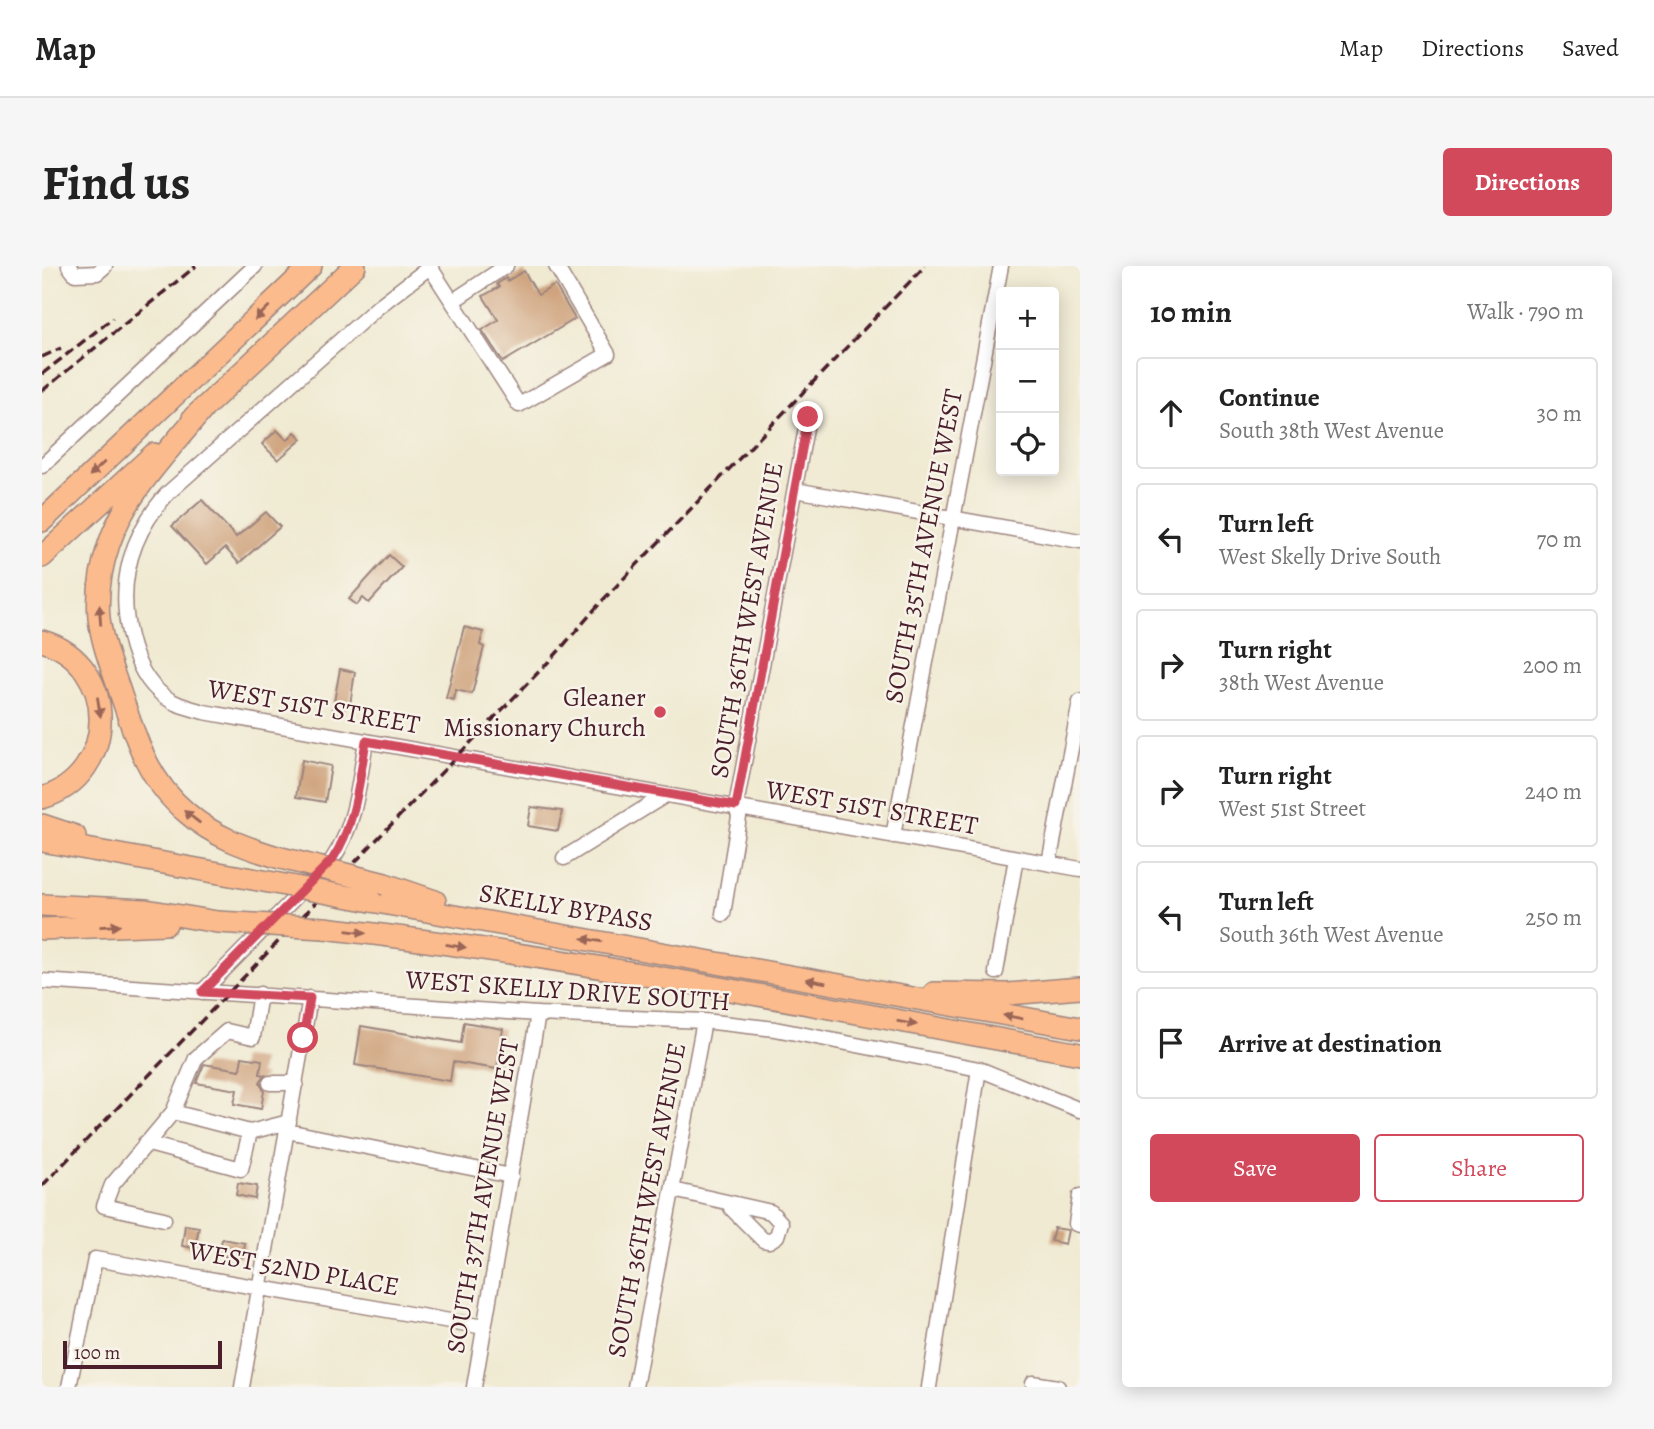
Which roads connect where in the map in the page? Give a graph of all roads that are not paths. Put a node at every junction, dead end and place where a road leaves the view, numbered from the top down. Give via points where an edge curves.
1 (69, 266) edge
2 (105, 266) edge
3 (255, 266) edge
4 (312, 266) edge
5 (355, 266) edge
6 (431, 266) edge
7 (506, 266) edge
8 (556, 266) edge
9 (1001, 266) edge
10 (453, 301) junction
11 (203, 410) junction
12 (808, 417) dead end
13 (42, 466) edge
14 (795, 490) junction
15 (953, 518) junction
16 (42, 520) edge
17 (1080, 541) edge
18 (42, 557) edge
19 (42, 641) edge
20 (1080, 702) edge
21 (366, 741) junction
22 (664, 796) junction
23 (42, 798) edge
24 (736, 806) junction
25 (42, 825) edge
26 (893, 836) junction
27 (42, 841) edge
28 (137, 858) junction
29 (564, 858) dead end
30 (1016, 858) junction
31 (1049, 863) junction
32 (1080, 869) edge
33 (378, 893) junction
34 (42, 905) edge
35 (723, 914) dead end
36 (218, 922) junction
37 (42, 929) edge
38 (996, 972) dead end
39 (42, 981) edge
40 (1080, 988) edge
41 (202, 992) junction
42 (883, 993) junction
43 (260, 994) junction
44 (310, 998) junction
45 (538, 1014) junction
46 (704, 1021) junction
47 (1080, 1028) edge
48 (1080, 1055) edge
49 (979, 1069) junction
50 (270, 1083) dead end
51 (296, 1083) junction
52 (1080, 1110) edge
53 (173, 1112) junction
54 (288, 1126) junction
55 (250, 1132) junction
56 (145, 1143) junction
57 (511, 1176) junction
58 (673, 1190) junction
59 (1080, 1196) edge
60 (731, 1204) dead end
61 (164, 1219) dead end
62 (1080, 1224) edge
63 (260, 1286) junction
64 (484, 1327) junction
65 (1033, 1383) dead end
66 (69, 1387) edge
67 (242, 1387) edge
68 (474, 1387) edge
69 (635, 1387) edge
70 (929, 1387) edge
71 (1058, 1387) edge

1 - 2 street via 75,274 97,273
3 - 13 street
4 -> 16 highway
5 - 11 highway
6 - 10 street
6 - 21 street, WEST 51ST STREET via 379,306 168,493 143,525 125,579 124,600 134,652 147,679 164,696 204,712
7 - 10 street
8 - 10 street via 608,354 519,405
9 - 15 street, SOUTH 35TH AVENUE WEST
11 - 18 highway
33 -> 11 highway, bridge via 232,843 206,828 160,785 139,751 102,636 103,566 117,523 132,497
12 - 14 street, SOUTH 36TH WEST AVENUE
14 - 15 street
14 - 24 street, SOUTH 36TH WEST AVENUE
15 - 17 street
15 - 26 street, SOUTH 35TH AVENUE WEST
19 -> 23 highway via 62,649 79,664 97,694 101,718 98,747 90,763 68,787
20 - 31 street
21 - 22 street, WEST 51ST STREET
21 - 41 street via 351,822 342,845
22 - 24 street, WEST 51ST STREET
22 - 29 street
24 - 26 street, WEST 51ST STREET
24 - 35 street, SOUTH 36TH WEST AVENUE via 739,817
25 - 28 highway
26 - 30 street, WEST 51ST STREET
27 - 28 highway, SKELLY BYPASS
28 - 33 highway, SKELLY BYPASS, bridge via 258,880
30 - 31 street, WEST 51ST STREET
30 - 38 street
31 - 32 street, WEST 51ST STREET
42 -> 33 highway, SKELLY BYPASS via 504,924
34 - 36 highway via 146,910
37 -> 36 highway, SKELLY BYPASS
36 -> 48 highway, SKELLY BYPASS, bridge via 388,936 730,991
39 - 41 street, WEST SKELLY DRIVE SOUTH
40 - 42 highway
41 - 43 street, WEST SKELLY DRIVE SOUTH
47 -> 42 highway, SKELLY BYPASS
43 - 44 street, WEST SKELLY DRIVE SOUTH
43 - 53 street via 253,1037 227,1031 196,1058
44 - 45 street, WEST SKELLY DRIVE SOUTH
44 - 51 street
45 - 46 street, WEST SKELLY DRIVE SOUTH
45 - 57 street, SOUTH 37TH AVENUE WEST
46 - 49 street, WEST SKELLY DRIVE SOUTH via 851,1042
46 - 58 street, SOUTH 36TH WEST AVENUE
49 - 52 street, WEST SKELLY DRIVE SOUTH
49 - 70 street
50 - 51 street
51 - 54 street
53 - 55 street
53 - 56 street
54 - 55 street
54 - 57 street
54 - 63 street
55 - 56 street via 241,1169
56 - 61 street via 112,1185 104,1206
57 - 64 street, SOUTH 37TH AVENUE WEST
58 - 60 street
58 - 69 street, SOUTH 36TH WEST AVENUE
59 - 62 street via 1076,1224
63 - 64 street, WEST 52ND PLACE
63 - 66 street, WEST 52ND PLACE via 95,1259
63 - 67 street
64 - 68 street, SOUTH 37TH AVENUE WEST
65 - 71 street

